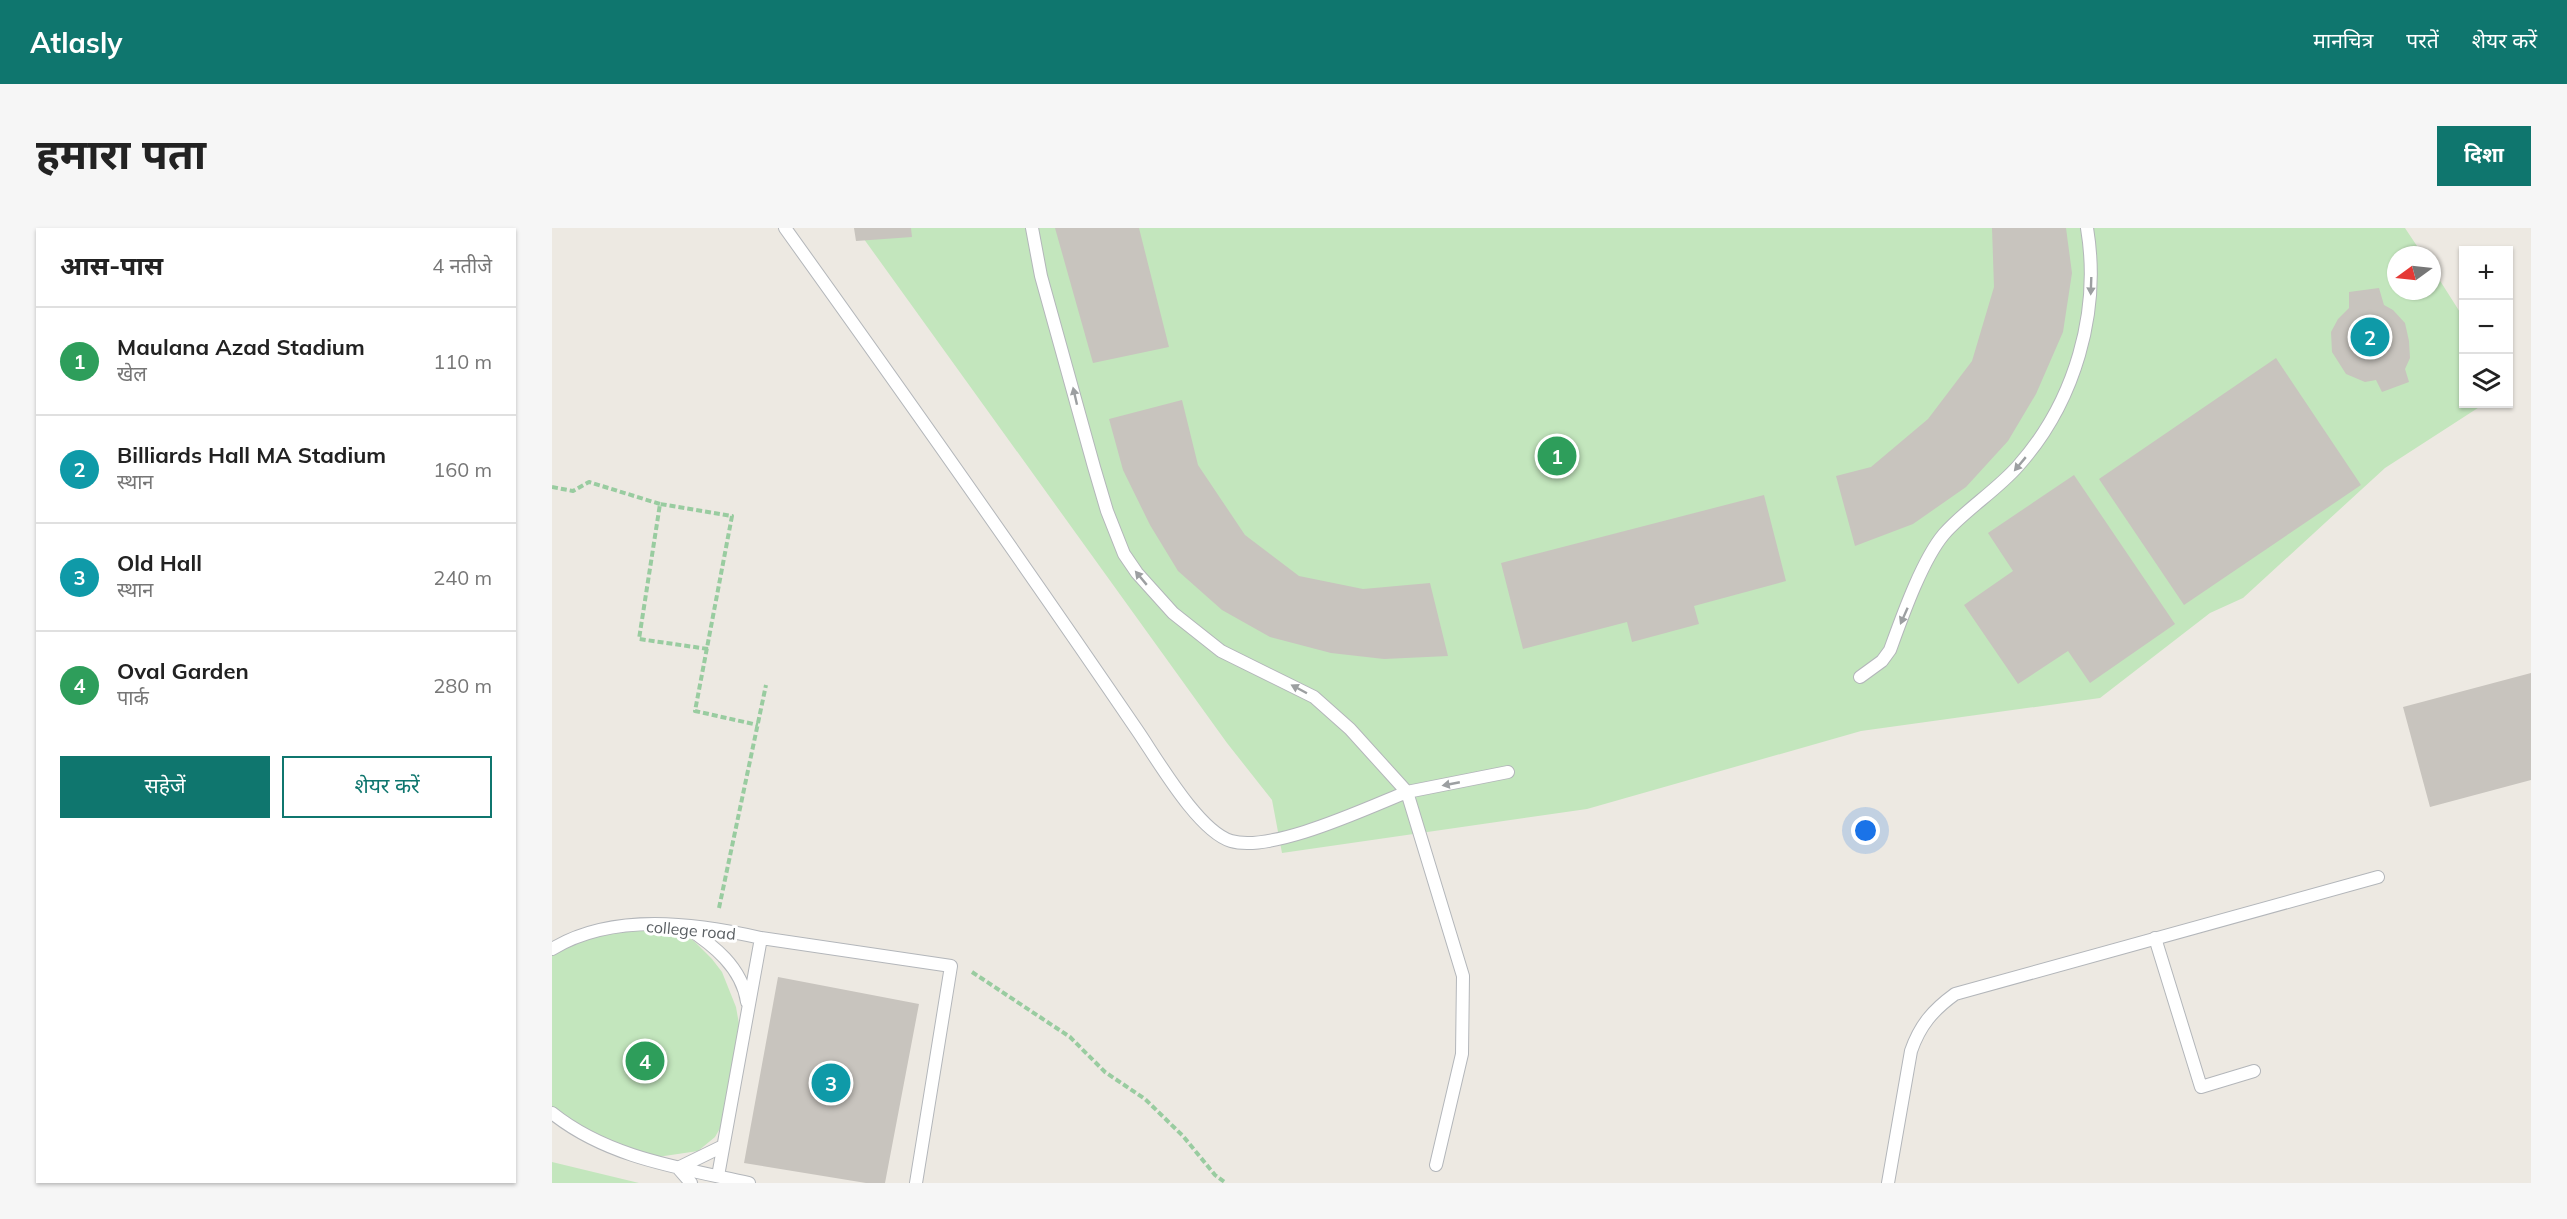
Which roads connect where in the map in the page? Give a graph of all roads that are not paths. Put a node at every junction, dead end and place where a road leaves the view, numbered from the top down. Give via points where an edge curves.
1 (785, 228) edge
2 (1032, 228) edge
3 (2087, 228) edge
4 (1860, 677) dead end
5 (1508, 772) dead end
6 (1407, 792) junction
7 (2378, 877) dead end
8 (685, 927) junction
9 (761, 938) junction
10 (2155, 938) junction
11 (552, 949) edge
12 (748, 1010) junction
13 (2254, 1071) dead end
14 (552, 1113) edge
15 (723, 1146) junction
16 (1436, 1165) dead end
17 (678, 1168) junction
18 (718, 1176) junction
19 (741, 1182) edge
20 (691, 1183) edge
21 (916, 1183) edge
22 (1888, 1183) edge

1 - 6 lane via 972,489 1159,762 1214,832 1230,841 1250,844 1309,830
6 -> 2 lane via 1350,729 1314,698 1221,651 1173,613 1124,554 1094,467 1041,276
3 -> 4 lane via 2091,263 2089,313 2076,365 2050,421 2019,466 1945,533 1925,568 1890,650
5 -> 6 lane
6 - 16 lane via 1463,976 1462,1054
7 - 10 lane
8 - 9 lane, college road
8 - 11 lane, college road via 611,927
8 - 12 lane via 711,944 730,964 745,990
9 - 12 lane
9 - 21 lane, college road via 951,966
10 - 13 lane via 2201,1087
10 - 22 lane via 1955,994 1940,1005 1927,1018 1911,1051
12 - 15 lane
14 - 17 lane via 606,1145
15 - 17 lane
15 - 18 lane
17 - 18 lane
17 - 20 lane
18 - 19 lane

